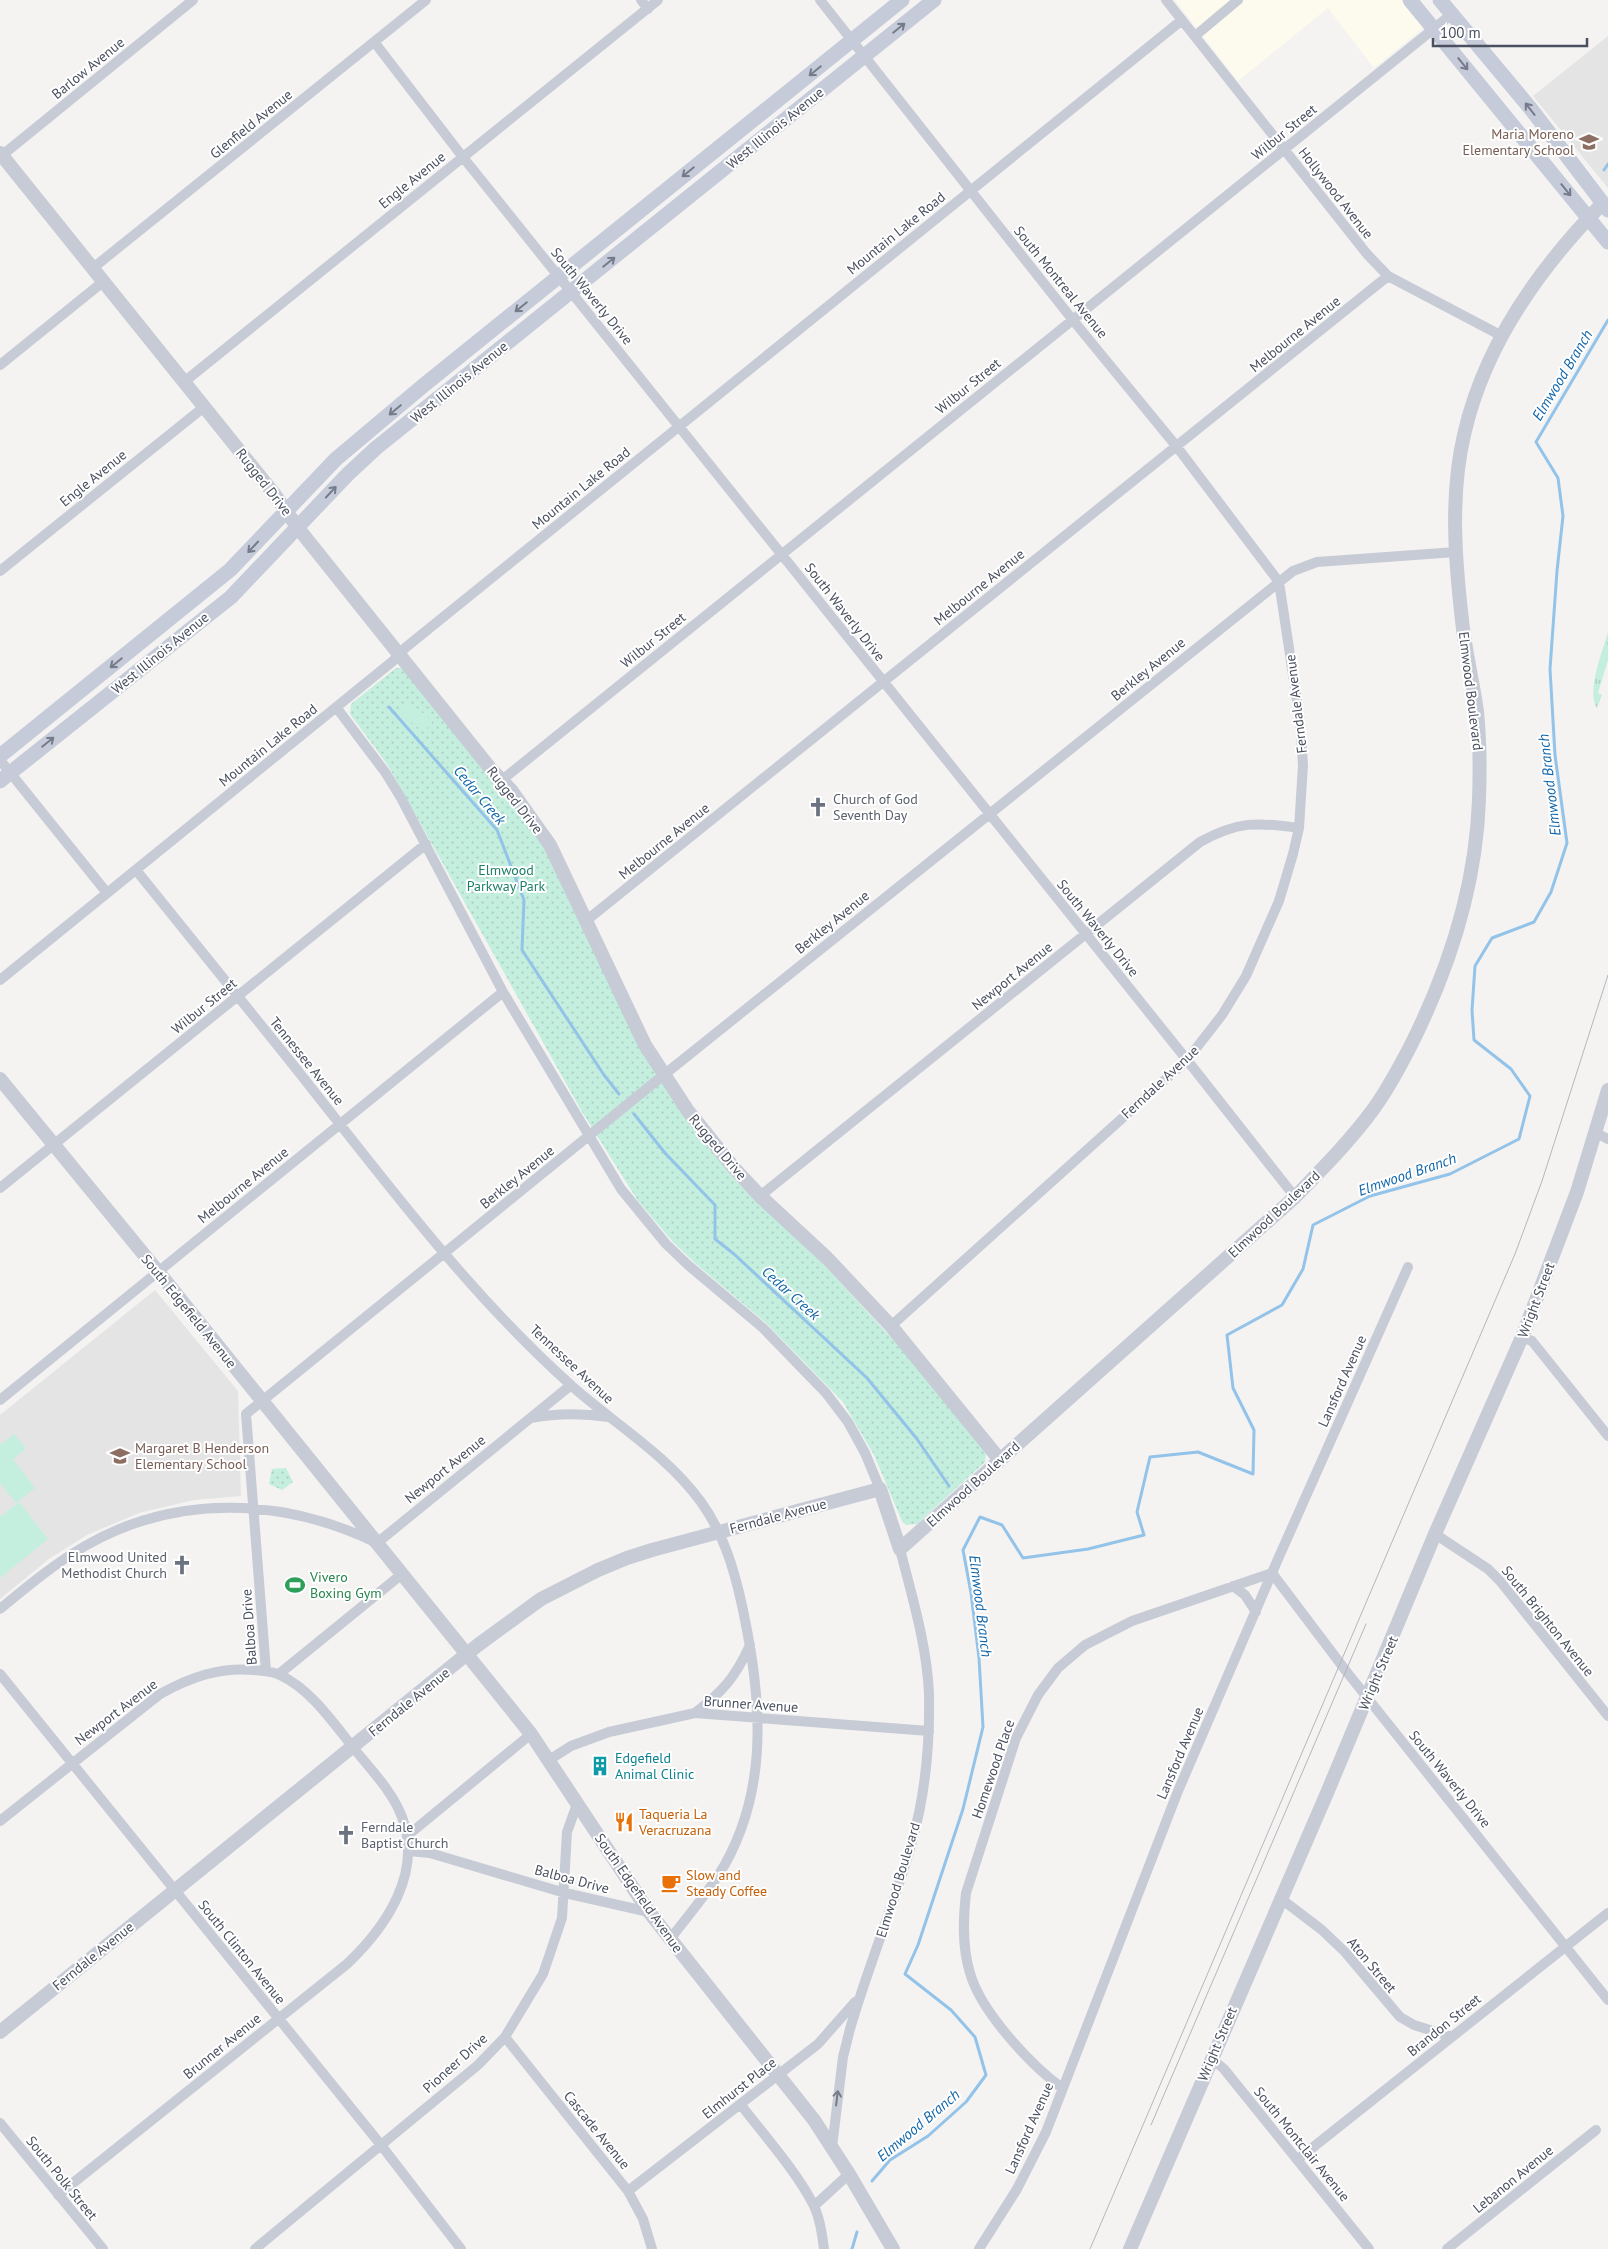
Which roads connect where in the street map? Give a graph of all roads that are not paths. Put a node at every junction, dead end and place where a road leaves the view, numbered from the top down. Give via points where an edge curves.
1 (194, 0) edge
2 (426, 0) edge
3 (641, 0) edge
4 (658, 0) edge
5 (820, 0) edge
6 (902, 0) edge
7 (934, 0) edge
8 (1166, 0) edge
9 (1238, 0) edge
10 (1410, 0) edge
11 (1440, 0) edge
12 (648, 9) junction
13 (1452, 14) junction
14 (1182, 20) junction
15 (1434, 29) junction
16 (1194, 36) junction
17 (853, 40) junction
18 (375, 43) junction
19 (865, 56) junction
20 (1548, 132) junction
21 (1530, 146) junction
22 (1284, 149) junction
23 (1, 155) edge
24 (462, 156) junction
25 (704, 159) junction
26 (717, 175) junction
27 (970, 191) junction
28 (1605, 206) edge
29 (1588, 218) junction
30 (1608, 242) edge
31 (93, 268) junction
32 (1388, 276) junction
33 (559, 277) junction
34 (104, 281) junction
35 (571, 292) junction
36 (1072, 319) junction
37 (1502, 336) junction
38 (0, 365) edge
39 (184, 382) junction
40 (424, 385) junction
41 (436, 400) junction
42 (204, 406) junction
43 (679, 426) junction
44 (1177, 447) junction
45 (286, 511) junction
46 (298, 528) junction
47 (1456, 552) junction
48 (782, 554) junction
49 (0, 571) edge
50 (1279, 582) junction
51 (145, 639) junction
52 (158, 654) junction
53 (399, 654) junction
54 (883, 682) junction
55 (336, 707) junction
56 (0, 756) edge
57 (0, 760) edge
58 (5, 777) edge
59 (502, 780) junction
60 (989, 814) junction
61 (1299, 828) junction
62 (426, 844) junction
63 (136, 870) junction
64 (107, 893) junction
65 (587, 920) junction
66 (1085, 935) junction
67 (0, 980) edge
68 (503, 992) junction
69 (238, 996) junction
70 (1187, 1060) junction
71 (663, 1076) junction
72 (0, 1079) edge
73 (1608, 1090) edge
74 (340, 1124) junction
75 (1594, 1132) junction
76 (589, 1136) junction
77 (1608, 1139) edge
78 (54, 1144) junction
79 (0, 1188) edge
80 (760, 1196) junction
81 (1295, 1197) junction
82 (444, 1254) junction
83 (1408, 1266) dead end
84 (158, 1272) junction
85 (891, 1326) junction
86 (1522, 1337) junction
87 (571, 1385) junction
88 (0, 1400) edge
89 (262, 1401) junction
90 (609, 1417) junction
91 (530, 1418) junction
92 (1608, 1436) edge
93 (1000, 1460) junction
94 (880, 1489) junction
95 (254, 1508) junction
96 (718, 1532) junction
97 (1435, 1534) junction
98 (377, 1543) junction
99 (900, 1549) junction
100 (1272, 1573) junction
101 (402, 1574) junction
102 (1233, 1586) junction
103 (0, 1609) edge
104 (1256, 1612) junction
105 (750, 1644) junction
106 (467, 1654) junction
107 (266, 1671) junction
108 (0, 1674) edge
109 (279, 1674) junction
110 (1367, 1698) junction
111 (695, 1713) junction
112 (1608, 1716) edge
113 (759, 1717) junction
114 (929, 1731) junction
115 (531, 1734) junction
116 (353, 1747) junction
117 (549, 1760) junction
118 (71, 1763) junction
119 (578, 1804) junction
120 (0, 1821) edge
121 (407, 1836) junction
122 (408, 1851) junction
123 (174, 1890) junction
124 (565, 1893) junction
125 (1280, 1898) junction
126 (649, 1912) junction
127 (1608, 1913) edge
128 (670, 1940) junction
129 (1566, 1946) junction
130 (859, 1998) junction
131 (1608, 2000) edge
132 (278, 2018) junction
133 (0, 2032) edge
134 (505, 2037) junction
135 (1452, 2037) junction
136 (1211, 2058) junction
137 (778, 2076) junction
138 (1062, 2088) junction
139 (741, 2105) junction
140 (0, 2123) edge
141 (1596, 2130) dead end
142 (381, 2145) junction
143 (832, 2147) junction
144 (1297, 2160) junction
145 (849, 2174) junction
146 (628, 2191) junction
147 (58, 2195) junction
148 (814, 2206) junction
149 (103, 2249) edge
150 (255, 2249) edge
151 (462, 2249) edge
152 (652, 2249) edge
153 (824, 2249) edge
154 (893, 2249) edge
155 (979, 2249) edge
156 (1130, 2249) edge
157 (1369, 2249) edge
158 (1447, 2249) edge

1 - 23 street, Barlow Avenue
2 - 18 street, Glenfield Avenue
3 - 12 street
4 - 12 street, Engle Avenue
5 - 17 street, South Montreal Avenue
6 - 17 main road, West Illinois Avenue
19 -> 7 main road, West Illinois Avenue
8 - 14 street, Hollywood Avenue
9 - 16 street
10 - 15 main road
11 - 13 main road
12 - 24 street, Engle Avenue
13 - 15 street, Wilbur Street
20 -> 13 main road
14 - 16 street, Hollywood Avenue
14 - 27 street, Mountain Lake Road
15 -> 21 main road
15 - 22 street, Wilbur Street
16 - 22 street, Hollywood Avenue
17 - 19 street, South Montreal Avenue
17 -> 25 main road, West Illinois Avenue
18 - 24 street, South Waverly Drive
18 - 31 street, Glenfield Avenue
19 - 26 main road, West Illinois Avenue
19 - 27 street, South Montreal Avenue
20 - 21 main road
20 - 28 main road
21 -> 29 main road
22 - 32 street, Hollywood Avenue
22 - 36 street, Wilbur Street
23 - 31 street, Rugged Drive
24 - 33 street, South Waverly Drive
24 - 39 street, Engle Avenue
25 - 26 main road
25 -> 33 main road, West Illinois Avenue
35 -> 26 main road, West Illinois Avenue
27 - 36 street, South Montreal Avenue
27 - 43 street, Mountain Lake Road
28 - 29 street, Elmwood Boulevard
29 - 30 main road
29 - 37 street, Elmwood Boulevard via 1530,287
31 - 34 street, Rugged Drive
32 - 37 street, Hollywood Avenue
32 - 44 street, Melbourne Avenue
33 - 35 street, South Waverly Drive
33 -> 40 main road, West Illinois Avenue
34 - 38 street
34 - 39 street, Rugged Drive
35 - 41 main road, West Illinois Avenue
35 - 43 street, South Waverly Drive
36 - 44 street, South Montreal Avenue
36 - 48 street, Wilbur Street
37 - 47 street, Elmwood Boulevard via 1479,388 1464,435 1455,498
39 - 42 street, Rugged Drive
40 - 41 main road
40 -> 45 main road, West Illinois Avenue via 336,459
46 -> 41 main road, West Illinois Avenue via 348,474
42 - 45 street, Rugged Drive
42 - 49 street, Engle Avenue
43 - 48 street, South Waverly Drive
43 - 53 street, Mountain Lake Road
44 - 50 street, South Montreal Avenue
44 - 54 street, Melbourne Avenue
45 - 46 street, Rugged Drive
45 -> 51 main road, West Illinois Avenue via 230,570
46 - 52 main road, West Illinois Avenue via 230,597
46 - 53 street, Rugged Drive
47 - 50 street, Berkley Avenue via 1317,562 1294,571
47 - 81 street, Elmwood Boulevard via 1462,622 1477,712 1480,762 1477,832 1465,899 1443,975 1395,1076 1373,1110
48 - 54 street, South Waverly Drive
48 - 59 street, Wilbur Street
50 - 60 street, Berkley Avenue
50 - 61 street, Ferndale Avenue via 1300,721 1303,765
51 - 52 main road
51 -> 56 main road, West Illinois Avenue
58 -> 52 main road, West Illinois Avenue
53 - 55 street, Mountain Lake Road
53 - 59 street, Rugged Drive
54 - 60 street, South Waverly Drive
54 - 65 street, Melbourne Avenue
55 - 62 street via 385,772
55 - 63 street, Mountain Lake Road
57 - 58 street
58 - 64 street
59 - 65 street, Rugged Drive via 550,845
60 - 66 street, South Waverly Drive
60 - 71 street, Berkley Avenue
61 - 66 street, Newport Avenue via 1266,823 1243,824 1222,830 1200,842
61 - 70 street, Ferndale Avenue via 1279,900 1246,976 1222,1015
62 - 68 street
62 - 69 street, Wilbur Street
63 - 64 street, Mountain Lake Road
63 - 69 street, Tennessee Avenue
64 - 67 street, Mountain Lake Road
65 - 71 street, Rugged Drive via 645,1045
66 - 70 street, South Waverly Drive
66 - 80 street, Newport Avenue
68 - 74 street, Melbourne Avenue
68 - 76 street
69 - 74 street, Tennessee Avenue
69 - 78 street, Wilbur Street
70 - 81 street, South Waverly Drive
70 - 85 street, Ferndale Avenue
71 - 76 street, Berkley Avenue
71 - 80 street, Rugged Drive via 710,1139
72 - 78 street, South Edgefield Avenue
73 - 75 street, Wright Street
74 - 82 street, Tennessee Avenue
74 - 84 street, Melbourne Avenue
75 - 77 street
75 - 86 street, Wright Street via 1577,1192
76 - 82 street, Berkley Avenue
76 - 94 street via 621,1189 666,1244 770,1335 826,1393 857,1437
78 - 79 street, Wilbur Street
78 - 84 street, South Edgefield Avenue
80 - 85 street, Rugged Drive via 827,1258
81 - 93 street, Elmwood Boulevard
82 - 87 street, Tennessee Avenue
82 - 89 street, Berkley Avenue
83 - 100 street, Lansford Avenue
84 - 88 street, Melbourne Avenue
84 - 89 street, South Edgefield Avenue
85 - 93 street, Rugged Drive
86 - 92 street via 1532,1342
86 - 97 street, Wright Street
87 - 90 street, Tennessee Avenue
87 - 91 street, Newport Avenue
89 - 95 street, Balboa Drive via 246,1414
89 - 98 street, South Edgefield Avenue
90 - 91 street via 565,1413
90 - 96 street, Tennessee Avenue via 652,1450 678,1476 701,1502
91 - 98 street, Newport Avenue
93 - 99 street, Elmwood Boulevard
94 - 96 street, Ferndale Avenue
94 - 99 street
95 - 98 street, South Edgefield Avenue via 303,1516 345,1528
95 - 103 street via 199,1508 160,1515 121,1528 51,1567
95 - 107 street, Balboa Drive
96 - 105 street, Tennessee Avenue via 731,1561
96 - 106 street, Ferndale Avenue via 627,1558 566,1585 517,1615
97 - 110 street, Wright Street
97 - 112 street, South Brighton Avenue via 1488,1569 1500,1581
98 - 101 street, South Edgefield Avenue
99 - 114 street, Elmwood Boulevard via 926,1663
100 - 102 street, Homewood Place
100 - 104 street, Lansford Avenue
100 - 110 street, South Waverly Drive
101 - 106 street, South Edgefield Avenue
101 - 109 street
102 - 104 street via 1245,1595
102 - 138 street, Homewood Place via 1132,1621 1085,1645 1058,1668 1038,1695 1016,1738 966,1893 963,1920 965,1948 970,1974 980,1997 1003,2029 1040,2070
104 - 138 street, Lansford Avenue via 1178,1791
105 - 111 street via 721,1693
105 - 113 street, Tennessee Avenue
106 - 115 street, South Edgefield Avenue
106 - 116 street, Ferndale Avenue
107 - 109 street, Balboa Drive
107 - 118 street, Newport Avenue via 237,1668 189,1678 160,1694
108 - 118 street, South Clinton Avenue
109 - 116 street, Balboa Drive via 317,1704
110 - 125 street, Wright Street
110 - 129 street, South Waverly Drive
111 - 113 street, Brunner Avenue
111 - 117 street, Brunner Avenue via 609,1732 571,1746
113 - 114 street, Brunner Avenue
113 - 128 street, Tennessee Avenue via 759,1747 752,1794 737,1835 719,1874
114 - 130 street, Elmwood Boulevard via 923,1788 912,1844
115 - 117 street, South Edgefield Avenue
115 - 121 street
116 - 121 street, Balboa Drive via 392,1798 402,1816
116 - 123 street, Ferndale Avenue
117 - 119 street, South Edgefield Avenue
118 - 120 street, Newport Avenue
118 - 123 street, South Clinton Avenue
119 - 124 street, Pioneer Drive via 567,1832
119 - 126 street, South Edgefield Avenue
121 - 122 street, Balboa Drive
122 - 124 street, Balboa Drive via 430,1853
122 - 132 street, Brunner Avenue via 398,1896 388,1917 368,1944
123 - 132 street, South Clinton Avenue
123 - 133 street, Ferndale Avenue
124 - 126 street, Balboa Drive
124 - 134 street, Pioneer Drive via 562,1918 543,1974
125 - 135 street, Aton Street via 1322,1930 1400,2017 1429,2031
125 - 136 street, Wright Street
126 - 128 street, South Edgefield Avenue
127 - 129 street, Brandon Street
128 - 137 street, South Edgefield Avenue
129 - 131 street, South Waverly Drive
129 - 135 street, Brandon Street
130 - 137 street, Elmhurst Place via 818,2044
143 -> 130 street, Elmwood Boulevard via 843,2057
132 - 142 street, South Clinton Avenue
132 - 147 street, Brunner Avenue
134 - 142 street, Pioneer Drive via 478,2064
134 - 146 street, Cascade Avenue
135 - 144 street, Brandon Street
136 - 144 street, South Montclair Avenue via 1224,2069
136 - 156 street, Wright Street
137 - 139 street, Elmhurst Place
137 - 143 street, South Edgefield Avenue
138 - 155 street, Lansford Avenue via 1046,2132 1021,2181
139 - 146 street, Elmhurst Place
139 - 148 street
140 - 147 street, South Polk Street
141 - 158 street, Lebanon Avenue
142 - 150 street, Pioneer Drive
142 - 151 street, South Clinton Avenue
143 - 145 street, South Edgefield Avenue
144 - 157 street, South Montclair Avenue
145 - 148 street
145 - 154 street, South Edgefield Avenue
146 - 152 street, Cascade Avenue via 643,2219
147 - 149 street, South Polk Street
148 - 153 street

